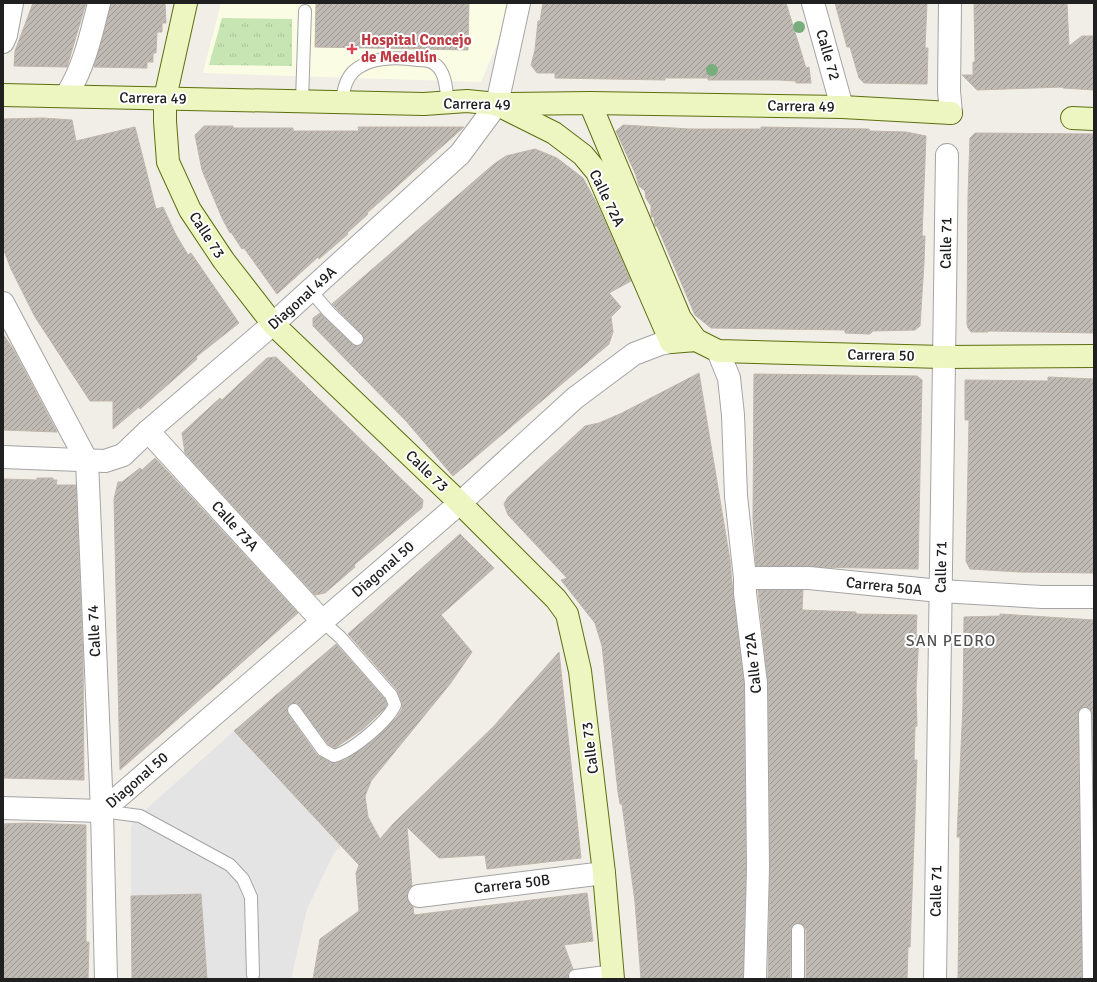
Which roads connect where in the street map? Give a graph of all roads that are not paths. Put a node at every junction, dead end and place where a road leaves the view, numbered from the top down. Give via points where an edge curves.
1 (12, 3) edge
2 (99, 3) edge
3 (186, 3) edge
4 (519, 3) edge
5 (813, 3) edge
6 (950, 3) edge
7 (305, 11) dead end
8 (3, 42) edge
9 (3, 95) edge
10 (66, 96) junction
11 (165, 98) junction
12 (302, 101) junction
13 (341, 102) junction
14 (448, 102) junction
15 (590, 103) junction
16 (497, 104) junction
17 (842, 107) junction
18 (1072, 118) dead end
19 (1094, 119) edge
20 (947, 155) dead end
21 (310, 290) junction
22 (3, 303) edge
23 (273, 324) junction
24 (357, 339) dead end
25 (696, 340) junction
26 (671, 342) junction
27 (718, 351) junction
28 (1094, 356) edge
29 (943, 357) junction
30 (148, 431) junction
31 (3, 457) edge
32 (87, 461) junction
33 (460, 503) junction
34 (745, 578) junction
35 (940, 591) junction
36 (1094, 598) edge
37 (322, 621) junction
38 (294, 710) dead end
39 (1085, 714) dead end
40 (3, 808) edge
41 (102, 811) junction
42 (604, 873) junction
43 (419, 896) dead end
44 (798, 930) dead end
45 (253, 975) dead end
46 (613, 975) edge
47 (575, 976) dead end
48 (106, 979) edge
49 (755, 979) edge
50 (798, 979) edge
51 (935, 979) edge
52 (1089, 979) edge

1 - 8 street
2 - 10 street via 78,75
3 - 11 street, Calle 73
4 - 16 street
5 - 17 street, Calle 72
6 - 17 street, Carrera 49 via 951,113
7 - 12 lane
9 - 10 street, Carrera 49
10 - 11 street, Carrera 49
11 - 12 street, Carrera 49
11 - 23 street, Calle 73 via 168,162 190,210 224,261
12 - 13 street, Carrera 49
13 - 14 street, Carrera 49
13 - 14 lane via 348,78 354,70 369,62 391,58 436,64 443,76
14 - 16 street, Carrera 49
15 - 16 street, Carrera 49
15 - 17 street, Carrera 49
15 - 25 street, Calle 72A via 680,318
16 - 21 street, Diagonal 49A via 460,154
16 - 26 street, Calle 72A via 554,133 584,155 597,172
18 - 19 street
20 - 29 street, Calle 71
21 - 23 street, Diagonal 49A
21 - 24 lane
22 - 32 street, Calle 74
23 - 30 street, Diagonal 49A
23 - 33 street, Calle 73
25 - 26 street
25 - 27 street, Carrera 50
26 - 33 street, Diagonal 50 via 643,350 624,361 575,398
27 - 29 street, Carrera 50
27 - 34 street, Calle 72A via 729,378 736,496
28 - 29 street, Carrera 50
29 - 35 street, Calle 71
30 - 32 street, Diagonal 49A via 123,454 104,462
30 - 37 street, Calle 73A
31 - 32 street
32 - 41 street, Calle 74
33 - 37 street, Diagonal 50
33 - 42 street, Calle 73 via 556,599 567,614 580,671
34 - 35 street, Carrera 50A via 809,578
34 - 49 street, Calle 72A via 756,683 758,868
35 - 36 street, Carrera 50A
35 - 51 street, Calle 71
37 - 38 lane via 340,637 390,695 395,705 391,715 345,753 334,756 323,750
37 - 41 street, Diagonal 50
39 - 52 lane
40 - 41 street
41 - 45 lane via 140,816 230,865 243,878 251,896
41 - 48 street, Calle 74
42 - 43 street, Carrera 50B
42 - 46 street, Calle 73
44 - 50 lane
46 - 47 lane

